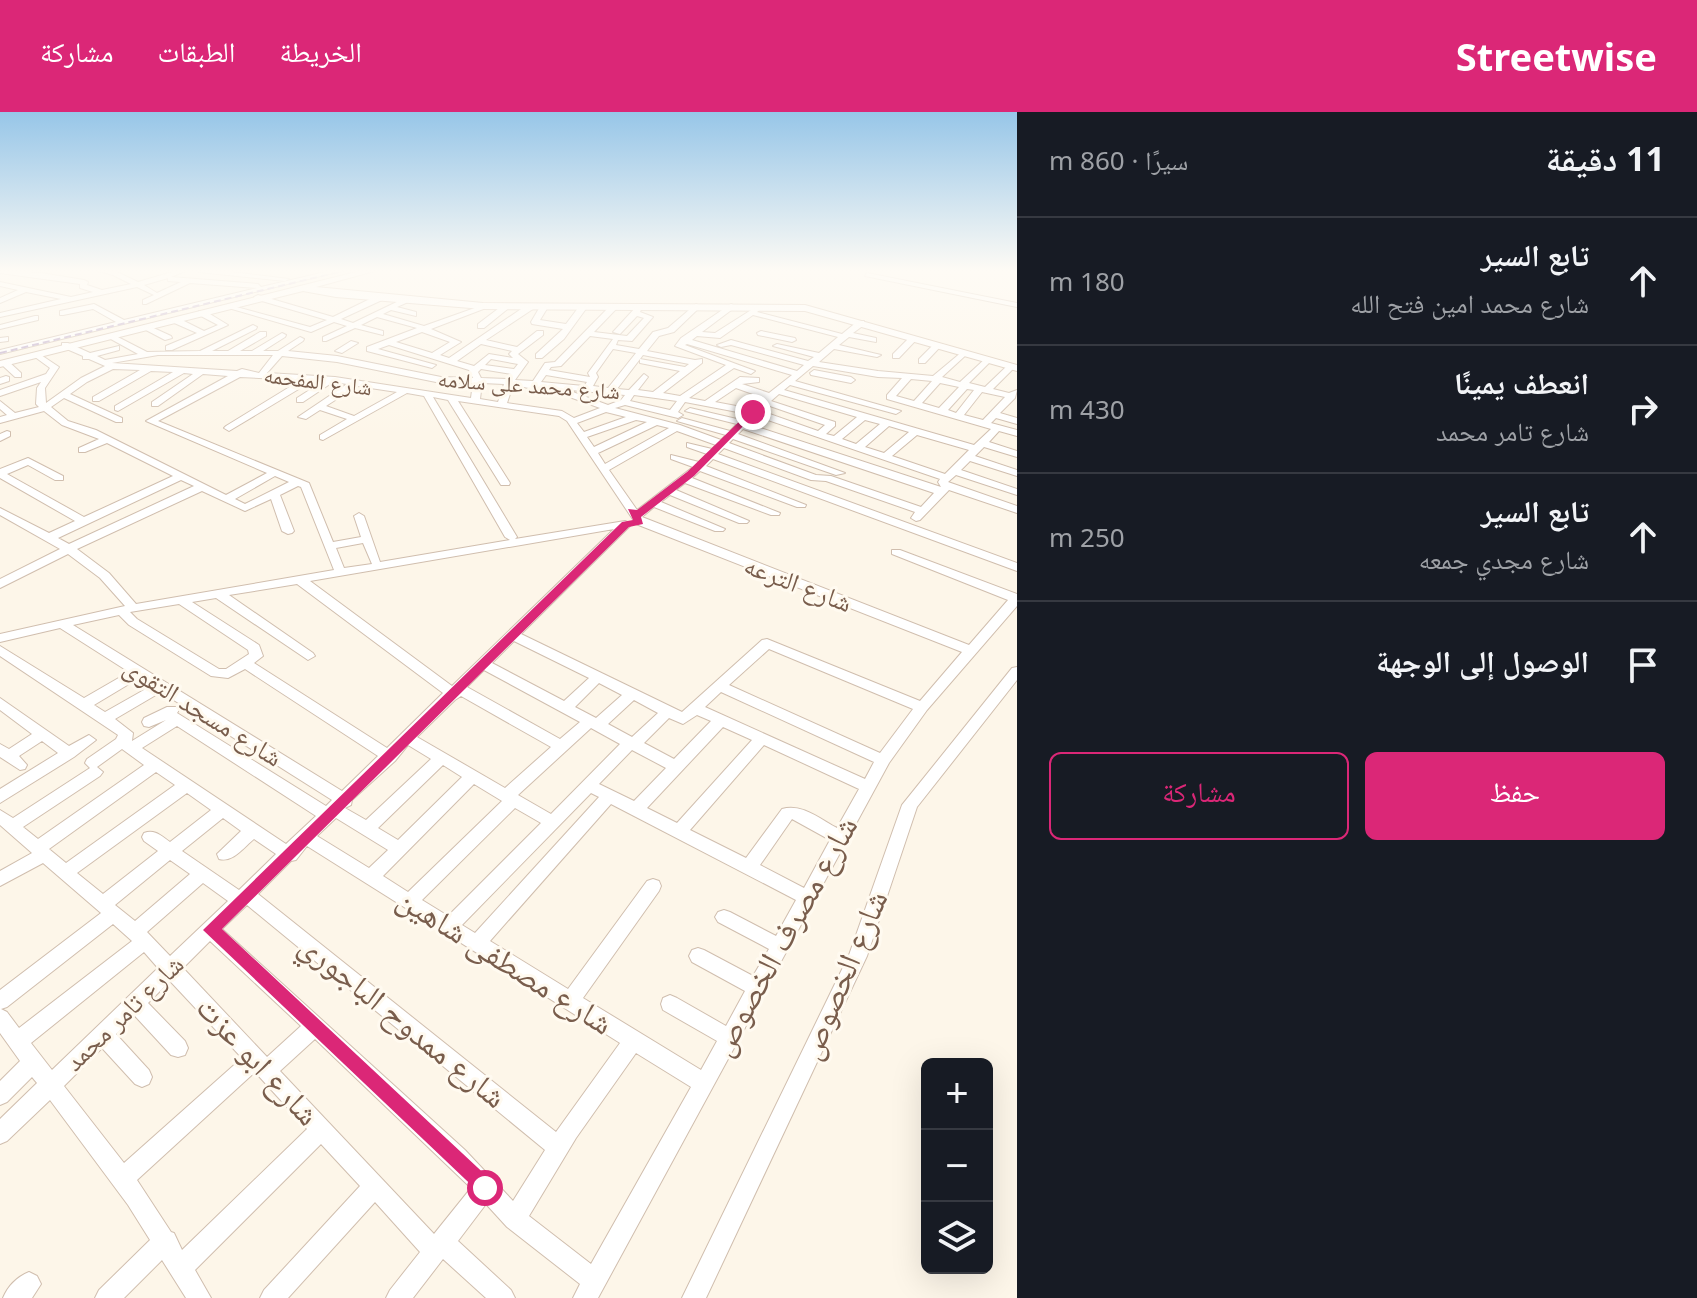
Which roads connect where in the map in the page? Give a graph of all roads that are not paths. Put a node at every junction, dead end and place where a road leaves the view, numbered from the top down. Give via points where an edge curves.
1 (86, 325) edge
2 (113, 325) edge
3 (150, 325) edge
4 (151, 325) edge
5 (190, 325) edge
6 (222, 325) edge
7 (297, 325) edge
8 (319, 325) edge
9 (349, 325) edge
10 (354, 325) edge
11 (393, 325) edge
12 (412, 325) edge
13 (436, 325) edge
14 (482, 325) edge
15 (511, 325) edge
16 (530, 325) edge
17 (544, 325) edge
18 (596, 325) edge
19 (628, 325) edge
20 (641, 325) edge
21 (653, 325) edge
22 (675, 325) edge
23 (704, 325) edge
24 (754, 325) edge
25 (800, 325) edge
26 (819, 325) edge
27 (858, 325) edge
28 (868, 325) edge
29 (570, 326) junction
30 (1, 327) edge
31 (147, 327) junction
32 (253, 327) dead end
33 (732, 327) joint
34 (814, 329) junction
35 (94, 330) junction
36 (425, 330) junction
37 (591, 330) junction
38 (670, 330) junction
39 (764, 330) junction
40 (394, 331) dead end
41 (498, 331) junction
42 (884, 331) junction
43 (45, 333) dead end
44 (540, 333) junction
45 (694, 333) junction
46 (205, 334) junction
47 (263, 334) dead end
48 (282, 335) dead end
49 (408, 335) junction
50 (739, 335) dead end
51 (112, 336) junction
52 (5, 337) edge
53 (382, 337) junction
54 (561, 337) junction
55 (168, 338) dead end
56 (653, 338) junction
57 (21, 339) dead end
58 (55, 339) junction
59 (300, 339) dead end
60 (326, 339) dead end
61 (913, 339) junction
62 (616, 342) junction
63 (354, 343) dead end
64 (681, 343) junction
65 (478, 344) junction
66 (31, 345) junction
67 (67, 346) junction
68 (937, 346) junction
69 (116, 348) dead end
70 (448, 348) junction
71 (716, 348) junction
72 (513, 349) junction
73 (339, 351) junction
74 (374, 351) junction
75 (0, 352) edge
76 (184, 352) junction
77 (204, 352) junction
78 (231, 352) junction
79 (250, 352) junction
80 (158, 353) junction
81 (280, 353) junction
82 (963, 353) junction
83 (144, 354) junction
84 (302, 354) junction
85 (38, 355) junction
86 (877, 355) dead end
87 (539, 356) dead end
88 (706, 356) junction
89 (896, 356) dead end
90 (86, 357) junction
91 (330, 358) junction
92 (635, 358) junction
93 (788, 358) junction
94 (436, 359) junction
95 (354, 360) junction
96 (408, 360) junction
97 (452, 360) junction
98 (987, 360) junction
99 (922, 361) dead end
100 (524, 362) junction
101 (866, 362) dead end
102 (2, 363) edge
103 (696, 363) junction
104 (464, 364) junction
105 (810, 364) junction
106 (732, 365) junction
107 (104, 367) junction
108 (199, 367) junction
109 (774, 367) junction
110 (1014, 367) edge
111 (149, 368) junction
112 (169, 369) junction
113 (183, 370) junction
114 (238, 372) junction
115 (477, 372) junction
116 (516, 372) junction
117 (682, 372) junction
118 (623, 373) junction
119 (262, 374) junction
120 (393, 374) junction
121 (878, 374) junction
122 (18, 375) dead end
123 (416, 375) junction
124 (910, 375) junction
125 (50, 376) junction
126 (116, 376) dead end
127 (279, 376) junction
128 (644, 377) junction
129 (306, 378) junction
130 (938, 379) junction
131 (439, 380) junction
132 (541, 380) junction
133 (592, 380) junction
134 (851, 380) dead end
135 (342, 381) junction
136 (670, 381) junction
137 (753, 381) junction
138 (509, 382) junction
139 (869, 382) dead end
140 (964, 384) junction
141 (566, 387) junction
142 (71, 389) junction
143 (984, 389) junction
144 (586, 390) junction
145 (608, 390) junction
146 (400, 391) junction
147 (861, 391) dead end
148 (633, 392) junction
149 (0, 393) edge
150 (106, 393) junction
151 (1014, 393) edge
152 (658, 394) junction
153 (423, 395) junction
154 (96, 399) junction
155 (452, 399) junction
156 (683, 399) junction
157 (853, 399) junction
158 (300, 400) dead end
159 (475, 402) junction
160 (624, 402) junction
161 (595, 403) junction
162 (708, 403) junction
163 (0, 404) edge
164 (155, 404) dead end
165 (502, 405) junction
166 (915, 405) junction
167 (1003, 406) junction
168 (319, 407) junction
169 (44, 408) junction
170 (649, 408) junction
171 (732, 408) junction
172 (609, 409) junction
173 (532, 410) junction
174 (1017, 410) edge
175 (690, 411) dead end
176 (896, 411) dead end
177 (549, 412) junction
178 (753, 412) junction
179 (941, 412) junction
180 (994, 414) junction
181 (864, 416) junction
182 (958, 416) junction
183 (14, 417) junction
184 (303, 417) dead end
185 (635, 417) junction
186 (355, 419) junction
187 (0, 420) edge
188 (119, 420) dead end
189 (674, 421) junction
190 (1017, 421) edge
191 (571, 422) junction
192 (655, 422) junction
193 (887, 423) junction
194 (742, 424) junction
195 (985, 424) junction
196 (998, 427) junction
197 (229, 428) dead end
198 (916, 431) junction
199 (1017, 433) edge
200 (732, 435) junction
201 (819, 435) junction
202 (581, 436) junction
203 (323, 437) dead end
204 (107, 439) junction
205 (835, 440) junction
206 (690, 445) dead end
207 (1017, 445) edge
208 (979, 446) junction
209 (857, 448) junction
210 (82, 450) dead end
211 (716, 451) junction
212 (592, 452) junction
213 (1017, 454) edge
214 (675, 457) dead end
215 (885, 457) junction
216 (700, 467) junction
217 (603, 469) junction
218 (46, 470) junction
219 (276, 472) junction
220 (0, 473) edge
221 (1017, 473) edge
222 (181, 476) junction
223 (59, 478) dead end
224 (685, 479) junction
225 (299, 481) junction
226 (947, 482) junction
227 (17, 483) junction
228 (255, 483) junction
229 (505, 483) dead end
230 (201, 487) junction
231 (669, 491) junction
232 (1017, 492) edge
233 (277, 493) junction
234 (226, 499) junction
235 (653, 503) junction
236 (801, 505) dead end
237 (926, 508) junction
238 (1017, 510) edge
239 (775, 513) dead end
240 (359, 516) dead end
241 (4, 517) edge
242 (634, 518) junction
243 (743, 521) dead end
244 (84, 522) junction
245 (907, 526) junction
246 (719, 529) dead end
247 (288, 531) dead end
248 (50, 537) junction
249 (511, 537) junction
250 (367, 539) junction
251 (330, 546) junction
252 (69, 549) junction
253 (896, 552) dead end
254 (375, 561) junction
255 (1017, 567) edge
256 (338, 568) junction
257 (300, 580) junction
258 (0, 584) edge
259 (220, 595) junction
260 (1016, 598) edge
261 (184, 602) junction
262 (128, 610) junction
263 (60, 623) junction
264 (514, 636) junction
265 (0, 638) edge
266 (971, 648) junction
267 (0, 650) edge
268 (308, 656) dead end
269 (245, 663) junction
270 (485, 665) junction
271 (1017, 671) edge
272 (139, 672) junction
273 (598, 677) junction
274 (161, 686) junction
275 (720, 686) junction
276 (457, 692) junction
277 (632, 694) junction
278 (186, 701) junction
279 (0, 703) edge
280 (83, 705) junction
281 (922, 707) junction
282 (565, 708) junction
283 (697, 709) junction
284 (667, 712) junction
285 (171, 716) junction
286 (105, 719) junction
287 (721, 720) junction
288 (149, 722) dead end
289 (594, 723) junction
290 (42, 734) junction
291 (762, 738) junction
292 (409, 739) junction
293 (89, 740) dead end
294 (632, 743) junction
295 (127, 745) junction
296 (562, 747) junction
297 (69, 753) junction
298 (9, 757) edge
299 (390, 757) junction
300 (441, 758) junction
301 (883, 760) junction
302 (156, 764) junction
303 (676, 767) junction
304 (473, 776) junction
305 (187, 785) junction
306 (589, 785) junction
307 (867, 786) junction
308 (610, 795) junction
309 (0, 797) edge
310 (510, 798) junction
311 (223, 809) junction
312 (337, 809) junction
313 (636, 809) junction
314 (6, 821) edge
315 (552, 822) junction
316 (367, 829) junction
317 (253, 830) junction
318 (680, 831) junction
319 (150, 837) dead end
320 (839, 837) junction
321 (307, 838) junction
322 (400, 849) junction
323 (41, 851) junction
324 (170, 851) junction
325 (225, 854) dead end
326 (290, 855) junction
327 (749, 867) junction
328 (66, 872) junction
329 (202, 874) junction
330 (371, 877) junction
331 (0, 879) edge
332 (653, 886) dead end
333 (806, 897) junction
334 (244, 898) junction
335 (410, 901) junction
336 (109, 909) junction
337 (724, 917) dead end
338 (450, 926) junction
339 (211, 930) junction
340 (140, 937) junction
341 (477, 943) junction
342 (779, 946) junction
343 (698, 956) dead end
344 (171, 967) junction
345 (756, 987) junction
346 (0, 1001) edge
347 (570, 1001) junction
348 (134, 1002) junction
349 (670, 1004) dead end
350 (0, 1018) edge
351 (315, 1026) junction
352 (102, 1033) junction
353 (729, 1038) junction
354 (634, 1040) junction
355 (17, 1042) junction
356 (178, 1048) dead end
357 (32, 1063) junction
358 (261, 1065) junction
359 (142, 1077) dead end
360 (703, 1083) junction
361 (49, 1086) junction
362 (0, 1095) edge
363 (321, 1129) junction
364 (0, 1134) edge
365 (559, 1148) junction
366 (122, 1179) junction
367 (375, 1186) junction
368 (485, 1188) junction
369 (515, 1219) junction
370 (166, 1241) junction
371 (439, 1247) junction
372 (181, 1267) junction
373 (589, 1290) edge
374 (195, 1296) edge
375 (107, 1298) edge
376 (272, 1298) edge
377 (398, 1298) edge
378 (503, 1298) edge
379 (694, 1298) edge

1 - 35 street
2 - 35 street
3 - 67 main road
4 - 31 main road
5 - 46 street
6 - 46 street
7 - 8 street via 311,330
9 - 60 street
10 - 53 street
11 - 53 street
12 - 36 street
13 - 36 street
14 - 41 street
15 - 41 street
16 - 44 street
17 - 29 street
18 - 37 street
19 - 62 street
20 - 62 street
21 - 38 street
22 - 38 street
23 - 45 street
24 - 39 street
25 - 34 street
26 - 34 street
27 - 105 street, شارع تامر محمد
28 - 42 main road
29 - 37 street
29 - 54 street
30 - 52 street
31 - 51 main road
31 - 55 street
32 - 77 street
33 - 39 street
33 - 45 street via 714,337
34 - 105 street
35 - 58 street
36 - 49 street
36 - 70 street via 457,342
37 - 62 street
37 - 132 street via 557,365 548,365
38 - 56 street
39 - 105 street
40 - 49 street
41 - 65 street
41 - 72 street
42 - 61 main road
42 - 105 street via 868,344
43 - 58 street
44 - 54 street
44 - 72 street
45 - 64 street
46 - 80 street
47 - 78 street
48 - 79 street
49 - 53 street
49 - 70 street
50 - 105 street
51 - 67 main road
51 - 83 street
53 - 74 street
53 - 94 street
54 - 87 street
56 - 64 street
56 - 92 street
57 - 66 street
58 - 66 street
59 - 81 street
61 - 68 main road
61 - 89 street
62 - 92 street
62 - 133 street
63 - 73 street
64 - 71 street
64 - 88 street
65 - 72 street
65 - 72 street
65 - 97 street
66 - 75 street
67 - 85 main road
67 - 90 street, شارع المفحمه
67 - 102 main road
68 - 82 main road
68 - 99 street
69 - 90 street
70 - 94 street
71 - 93 street via 731,342
71 - 109 street
72 - 100 street
73 - 84 street via 313,347
73 - 95 street
74 - 95 street
74 - 96 street
76 - 77 street, شارع محمد على سلامه
76 - 80 street, شارع محمد على سلامه
76 - 112 street
77 - 78 street, شارع محمد على سلامه
77 - 108 street
78 - 79 street, شارع محمد على سلامه
79 - 81 street, شارع محمد على سلامه
79 - 114 street
80 - 83 street, شارع محمد على سلامه
81 - 84 street, شارع محمد على سلامه
81 - 119 street
82 - 98 main road
82 - 130 street
83 - 107 street, شارع محمد على سلامه
84 - 91 street, شارع محمد على سلامه
84 - 127 street
85 - 102 main road
85 - 125 street via 55,367
86 - 105 street
88 - 103 street
88 - 106 street
90 - 107 street, شارع المفحمه
91 - 95 street, شارع محمد على سلامه
91 - 129 street
92 - 103 street
92 - 117 street
92 - 118 street
93 - 105 street
93 - 109 street
94 - 96 street
94 - 97 street
94 - 123 street
95 - 120 street, شارع محمد على سلامه
95 - 135 street
96 - 120 street
97 - 104 street
98 - 110 main road
98 - 140 street
100 - 115 street via 489,356
100 - 116 street
101 - 105 street
102 - 122 street
103 - 117 street
104 - 115 street
104 - 131 street
105 - 109 street
105 - 121 street
105 - 134 street
105 - 137 street
105 - 137 street
105 - 157 street
105 - 178 street, شارع تامر محمد
105 - 181 street
105 - 201 street via 832,424
106 - 137 street
106 - 156 street
107 - 111 street, شارع المفحمه
107 - 126 street
107 - 142 street
108 - 113 street, شارع المفحمه
108 - 114 street, شارع المفحمه
108 - 164 street
109 - 137 street
110 - 143 street
111 - 112 street, شارع المفحمه
111 - 150 street
112 - 113 street, شارع المفحمه
113 - 154 street via 122,410
114 - 119 street, شارع المفحمه
114 - 219 street via 151,421
115 - 116 street
115 - 131 street, شارع محمد على سلامه
115 - 138 street, شارع محمد على سلامه
115 - 159 street
116 - 138 street
117 - 136 street
118 - 128 street
118 - 145 street
119 - 127 street, شارع المفحمه
120 - 123 street, شارع محمد على سلامه
121 - 124 street
121 - 139 street
123 - 131 street, شارع محمد على سلامه
123 - 146 street
124 - 130 street
124 - 166 street via 890,397
125 - 149 street
125 - 169 street via 40,392
127 - 129 street, شارع المفحمه
128 - 136 street
128 - 148 street
129 - 135 street, شارع المفحمه
129 - 197 street
130 - 140 street
130 - 166 street
131 - 153 street
131 - 155 street
132 - 133 street
132 - 138 street, شارع محمد على سلامه
132 - 141 street
132 - 173 street
133 - 144 street
135 - 146 street, شارع المفحمه
135 - 158 street
135 - 168 street
136 - 152 street
137 - 162 street via 735,384
137 - 171 street
138 - 165 street
140 - 143 street
140 - 179 street
141 - 144 street, شارع محمد على سلامه
141 - 161 street
141 - 177 street via 563,402
142 - 150 street
142 - 154 street
142 - 169 street
142 - 188 street
143 - 151 street
143 - 182 street
144 - 145 street, شارع محمد على سلامه
145 - 148 street, شارع محمد على سلامه
145 - 161 street
146 - 153 street, شارع المفحمه
146 - 186 street
147 - 157 street
148 - 152 street, شارع محمد على سلامه
148 - 160 street
150 - 154 street
151 - 167 street
152 - 156 street, شارع محمد على سلامه
152 - 170 street
153 - 155 street, شارع المفحمه
153 - 249 street
155 - 159 street, شارع المفحمه
155 - 229 street
156 - 162 street, شارع محمد على سلامه
156 - 189 street
157 - 176 street
159 - 165 street, شارع المفحمه
160 - 170 street
160 - 172 street
161 - 172 street
162 - 171 street, شارع محمد على سلامه
163 - 183 street
165 - 173 street, شارع المفحمه
166 - 179 street
167 - 174 street
167 - 180 street
168 - 184 street
168 - 186 street
169 - 183 street
169 - 204 street via 65,423
170 - 189 street
171 - 178 street, شارع محمد على سلامه
172 - 185 street
172 - 191 street
173 - 177 street, شارع المفحمه
175 - 194 street
177 - 191 street, شارع المفحمه
178 - 194 street, شارع تامر محمد
178 - 201 street, شارع محمد على سلامه
179 - 182 street
180 - 190 street
180 - 195 street
181 - 193 street
181 - 205 street
182 - 195 street
183 - 187 street
185 - 192 street
185 - 202 street
186 - 203 street
189 - 192 street
189 - 200 street
189 - 211 street
189 - 217 street
191 - 202 street
192 - 212 street
193 - 198 street
193 - 209 street
194 - 200 street, شارع تامر محمد
194 - 226 street
195 - 196 street
196 - 199 street
196 - 208 street
198 - 208 street
198 - 215 street
200 - 211 street, شارع تامر محمد
200 - 237 street
201 - 205 street, شارع محمد على سلامه
202 - 212 street
204 - 210 street
204 - 222 street
205 - 209 street, شارع محمد على سلامه
206 - 211 street
207 - 208 street
208 - 213 street
208 - 221 street
208 - 226 street
209 - 215 street, شارع محمد على سلامه
211 - 216 street, شارع تامر محمد
211 - 237 street
211 - 245 street
212 - 217 street
214 - 216 street
215 - 226 street, شارع محمد على سلامه
216 - 224 street, شارع تامر محمد
216 - 236 street
217 - 242 street
218 - 220 street via 26,461
218 - 223 street
218 - 227 street
219 - 225 street
219 - 228 street
220 - 227 street
222 - 230 street
222 - 244 street
224 - 231 street, شارع تامر محمد
224 - 239 street
225 - 233 street
225 - 251 street via 308,489
226 - 232 street
226 - 237 street
226 - 238 street
227 - 244 street
228 - 233 street
228 - 234 street
230 - 234 street
230 - 252 street
231 - 235 street, شارع تامر محمد
231 - 243 street
233 - 234 street via 247,508
233 - 247 street
235 - 242 street, شارع تامر محمد
235 - 246 street
237 - 245 street
240 - 250 street
241 - 248 street
242 - 249 street
242 - 257 street
242 - 264 street, شارع تامر محمد
242 - 266 street, شارع الترعه
244 - 248 street
245 - 255 street
248 - 252 street
249 - 254 street
250 - 251 street
250 - 254 street
251 - 256 street
252 - 258 street
252 - 262 street via 109,576
253 - 260 street
254 - 256 street
256 - 262 street
257 - 259 street
257 - 276 street
259 - 261 street
259 - 268 street
260 - 266 street, شارع مصرف الخصوص
261 - 262 street
261 - 269 street via 257,653
262 - 263 street
262 - 269 street via 133,622 219,674
263 - 265 street
263 - 272 street, شارع مسجد التقوى
264 - 270 street, شارع تامر محمد
264 - 273 street
266 - 281 street, شارع مصرف الخصوص
267 - 280 street
269 - 299 street
270 - 276 street, شارع تامر محمد
270 - 282 street
271 - 379 street, شارع الخصوص via 910,805 858,956
272 - 274 street, شارع مسجد التقوى
272 - 280 street
273 - 277 street
273 - 282 street
274 - 278 street, شارع مسجد التقوى
274 - 286 street
275 - 281 street via 761,645 771,643
275 - 283 street
275 - 301 street
276 - 292 street, شارع تامر محمد
276 - 296 street
277 - 284 street
277 - 289 street
278 - 285 street
278 - 312 street, شارع مسجد التقوى
279 - 290 street
280 - 286 street
281 - 301 street, شارع مصرف الخصوص
282 - 289 street
283 - 284 street via 685,719
283 - 287 street
284 - 294 street
285 - 288 street
285 - 295 street
285 - 312 street
286 - 295 street via 127,734
287 - 291 street
287 - 303 street
289 - 294 street
289 - 296 street
290 - 297 street
290 - 298 street
291 - 307 street
291 - 318 street
292 - 299 street, شارع تامر محمد
292 - 300 street
293 - 297 street
294 - 303 street
294 - 306 street
295 - 302 street
295 - 314 street
296 - 310 street
297 - 309 street
299 - 312 street, شارع تامر محمد
300 - 304 street
300 - 316 street
301 - 307 street, شارع مصرف الخصوص
302 - 305 street
302 - 323 street
303 - 313 street
304 - 310 street
304 - 322 street
305 - 311 street
305 - 328 street
306 - 308 street
306 - 315 street
307 - 320 street, شارع مصرف الخصوص
308 - 313 street
308 - 341 street
310 - 315 street
310 - 335 street
311 - 317 street
311 - 324 street
312 - 316 street
312 - 321 street, شارع تامر محمد
313 - 318 street
314 - 323 street, شارع ابو عزت
315 - 338 street
316 - 322 street
317 - 325 street
317 - 326 street
318 - 327 street
319 - 324 street, شارع ممدوح الباجوري
320 - 327 street via 788,813
320 - 333 street, شارع مصرف الخصوص
321 - 326 street, شارع تامر محمد
321 - 330 street, شارع مصطفى شاهين
322 - 330 street
323 - 328 street, شارع ابو عزت
323 - 331 street
324 - 329 street, شارع ممدوح الباجوري
324 - 336 street
326 - 334 street, شارع تامر محمد
327 - 333 street
328 - 336 street, شارع ابو عزت
329 - 334 street, شارع ممدوح الباجوري
329 - 340 street
330 - 335 street, شارع مصطفى شاهين
332 - 347 street
333 - 342 street, شارع مصرف الخصوص
334 - 339 street, شارع تامر محمد
334 - 365 street, شارع ممدوح الباجوري
335 - 338 street, شارع مصطفى شاهين
336 - 340 street, شارع ابو عزت
336 - 346 street
337 - 342 street
338 - 341 street, شارع مصطفى شاهين
339 - 344 street, شارع تامر محمد
339 - 351 street
340 - 344 street, شارع ابو عزت
340 - 355 street
341 - 347 street, شارع مصطفى شاهين
342 - 345 street, شارع مصرف الخصوص
343 - 345 street
344 - 348 street, شارع تامر محمد
344 - 358 street, شارع ابو عزت
345 - 353 street, شارع مصرف الخصوص
347 - 354 street, شارع مصطفى شاهين
348 - 352 street, شارع تامر محمد
348 - 356 street
349 - 353 street
350 - 355 street
351 - 358 street
351 - 368 street
352 - 359 street
352 - 361 street, شارع تامر محمد
353 - 360 street, شارع مصرف الخصوص
354 - 360 street, شارع مصطفى شاهين
354 - 365 street
355 - 357 street
357 - 361 street
357 - 362 street
358 - 363 street, شارع ابو عزت
358 - 366 street
360 - 373 street, شارع مصرف الخصوص
361 - 364 street, شارع تامر محمد
361 - 366 street
363 - 367 street, شارع ابو عزت
363 - 372 street
365 - 369 street
366 - 370 street
367 - 371 street, شارع ابو عزت
367 - 376 street
368 - 369 street
368 - 371 street
369 - 373 street
370 - 372 street
370 - 375 street
371 - 377 street
371 - 378 street, شارع ابو عزت
372 - 374 street

